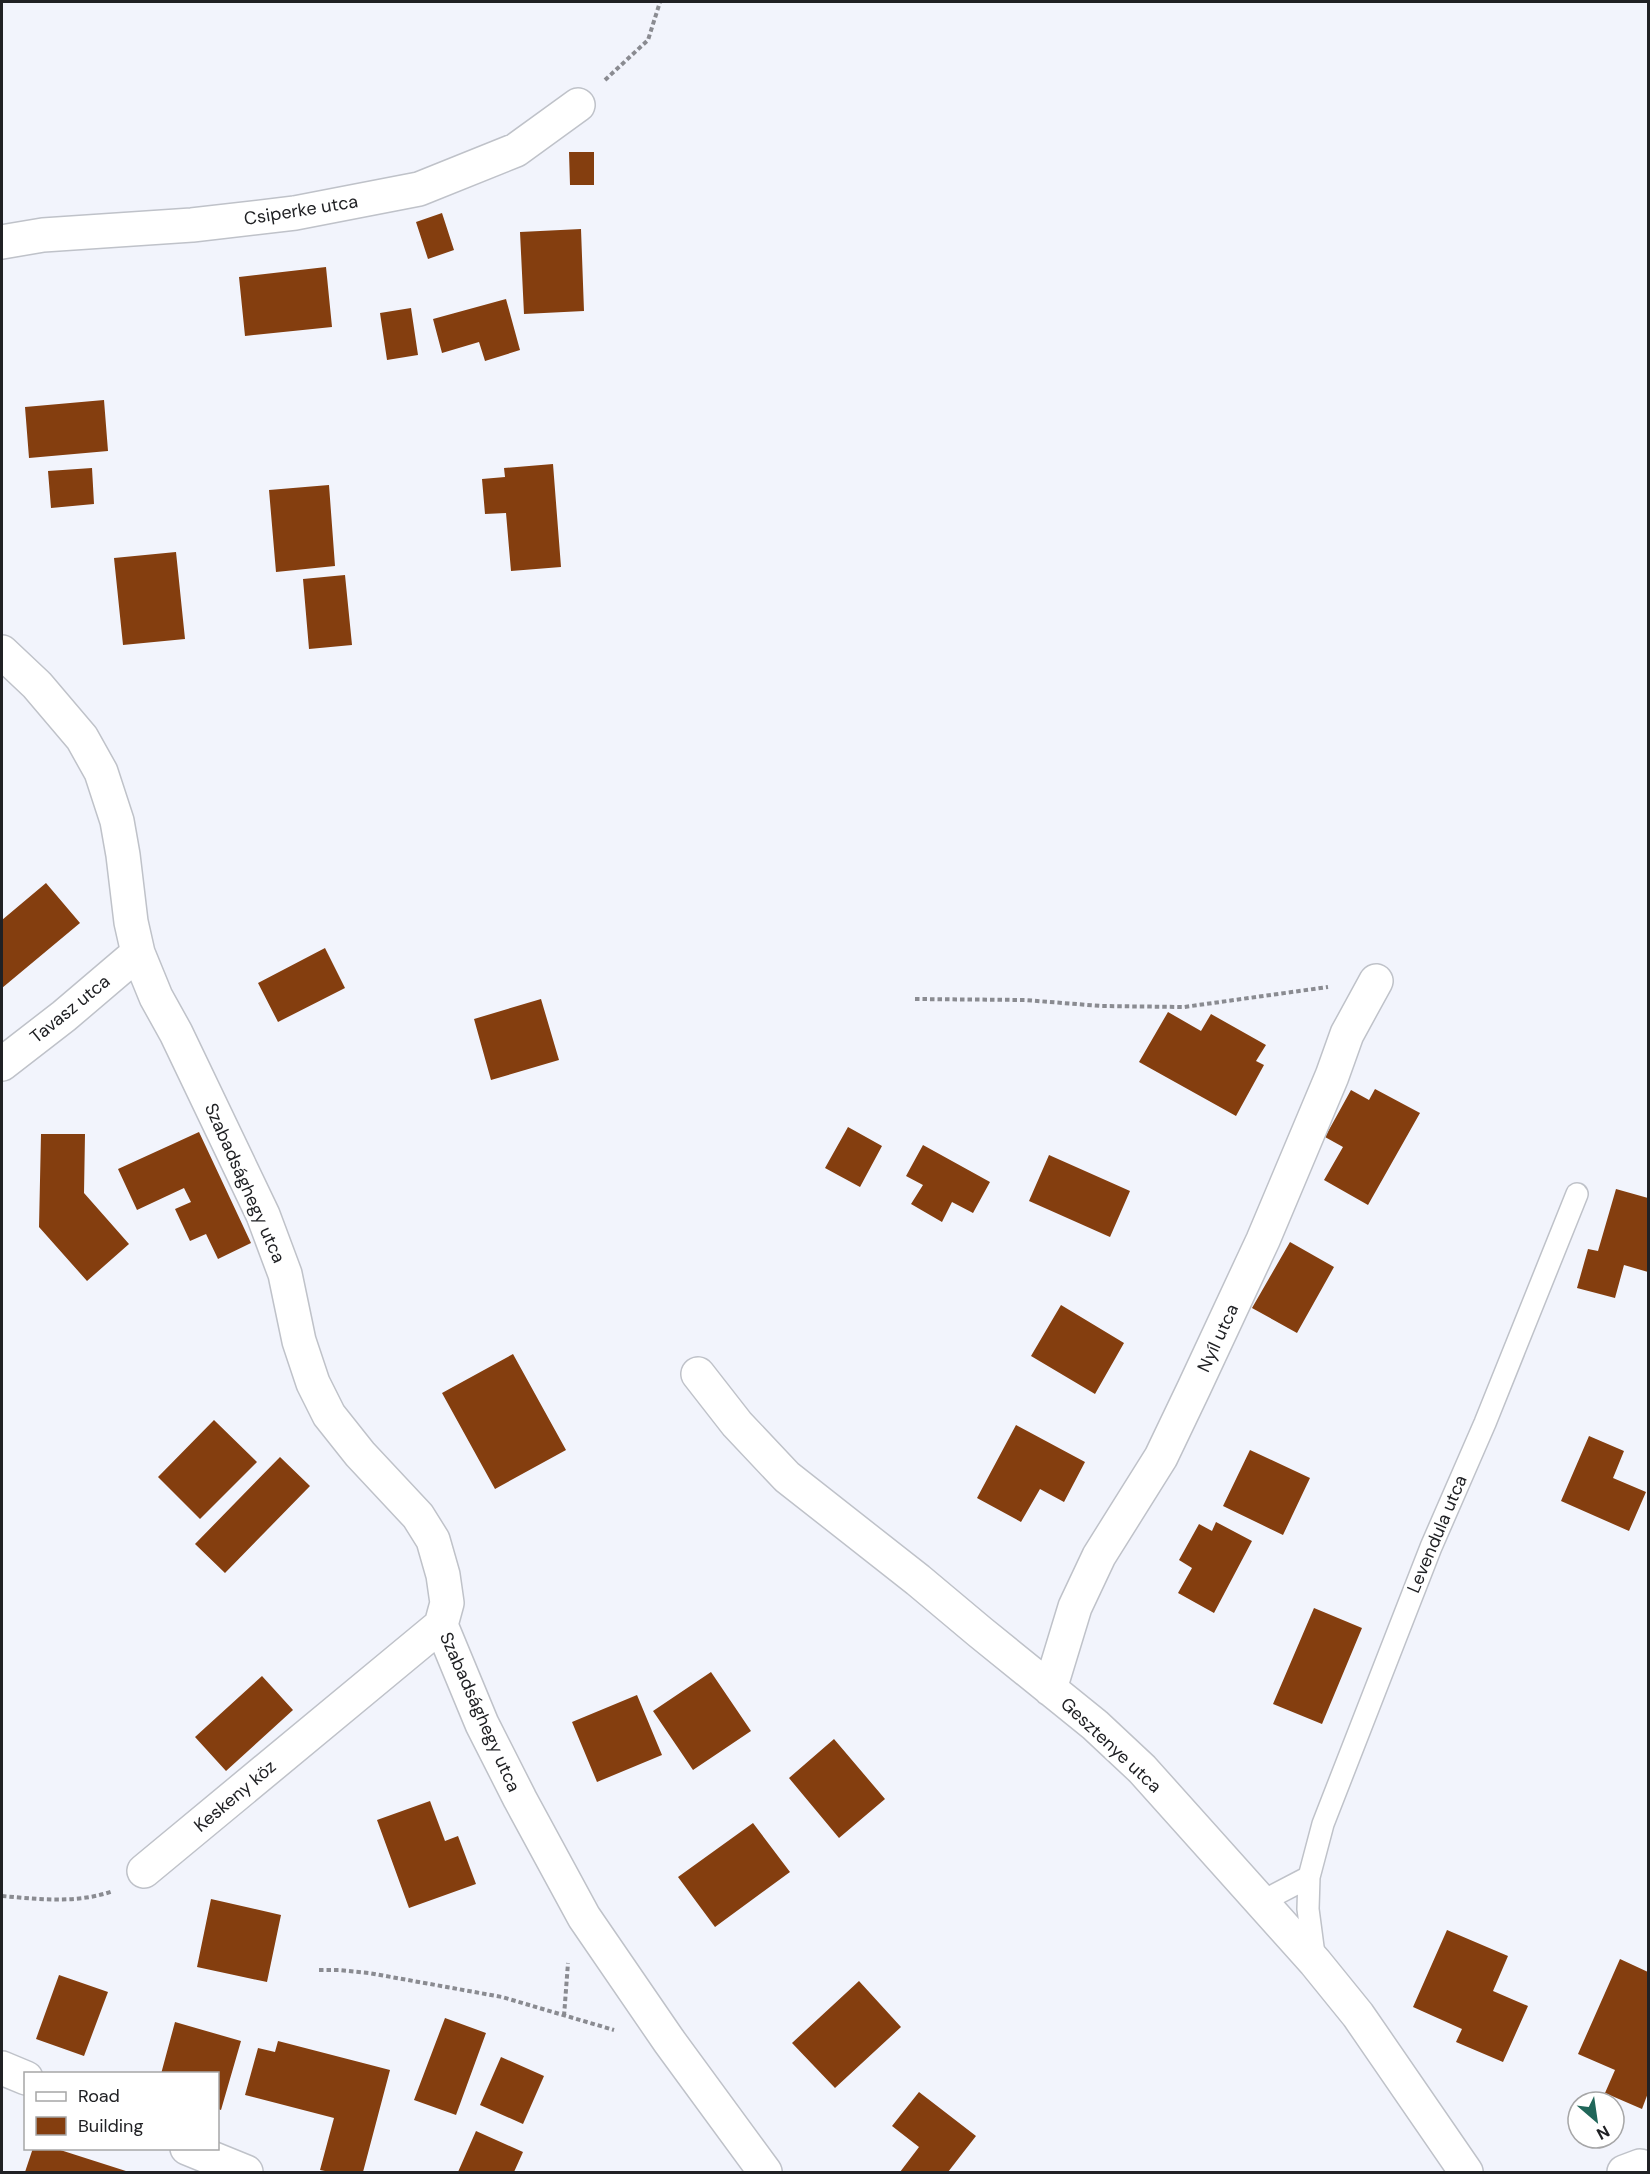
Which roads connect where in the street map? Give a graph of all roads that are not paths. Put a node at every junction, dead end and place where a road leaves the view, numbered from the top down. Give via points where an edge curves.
1 (578, 105) road end
2 (2, 242) edge
3 (2, 652) edge
4 (138, 953) junction
5 (1376, 981) road end
6 (2, 1064) edge
7 (1576, 1194) dead end
8 (698, 1374) dead end
9 (441, 1625) junction
10 (1050, 1689) junction
11 (144, 1871) road end
12 (1308, 1877) junction
13 (1261, 1902) junction
14 (1315, 1962) junction
15 (2, 2068) edge
16 (24, 2077) edge
17 (192, 2150) edge
18 (1648, 2168) edge
19 (246, 2172) edge
20 (765, 2172) edge
21 (1467, 2172) edge
22 (1624, 2172) edge

1 - 2 street, Csiperke utca via 516,150 419,189 295,213
3 - 4 street, Szabadsághegy utca via 37,685 82,738 101,772 117,821 130,922
4 - 6 street, Tavasz utca
4 - 9 street, Szabadsághegy utca via 263,1215 285,1274 312,1383 329,1415 418,1516 433,1540 447,1603
5 - 10 street, Nyíl utca via 1347,1034 1304,1146 1244,1283 1161,1457 1099,1556 1075,1607
7 - 12 lane, Levendula utca via 1358,1730
8 - 10 street, Gesztenye utca via 736,1424 787,1477
9 - 11 street, Keskeny köz
9 - 20 street, Szabadsághegy utca via 482,1724 584,1917
10 - 13 street, Gesztenye utca via 1142,1769
12 - 13 lane
12 - 14 lane, Levendula utca
13 - 14 street, Gesztenye utca
14 - 21 street, Gesztenye utca via 1358,2014
15 - 16 street
17 - 19 street
18 - 22 street via 1640,2166

